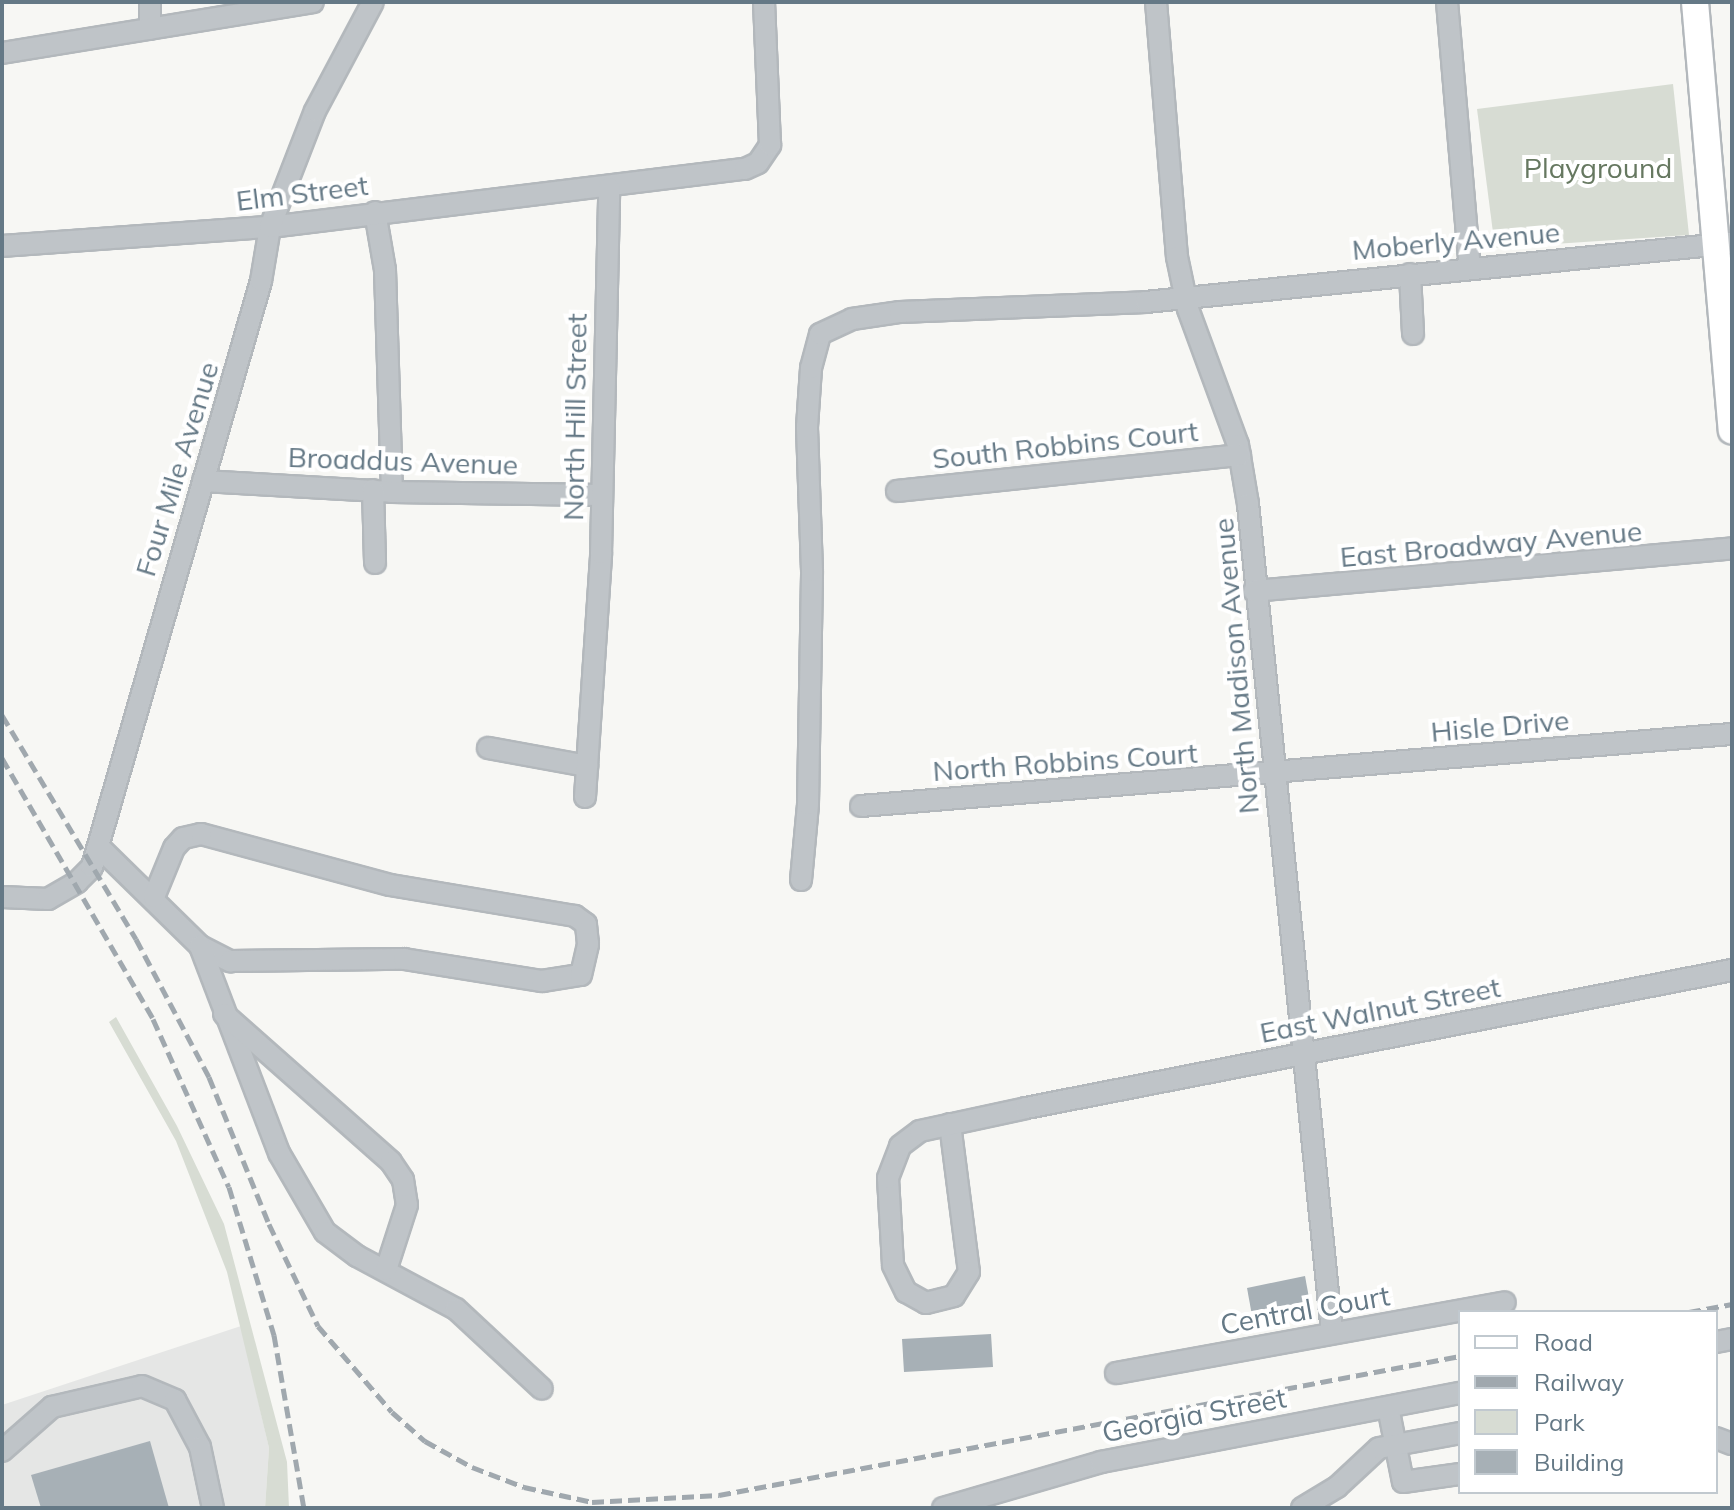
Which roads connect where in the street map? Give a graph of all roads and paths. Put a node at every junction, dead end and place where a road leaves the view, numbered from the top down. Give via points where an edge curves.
1 (150, 2) edge
2 (313, 2) edge
3 (373, 2) edge
4 (764, 2) edge
5 (1156, 2) edge
6 (1447, 2) edge
7 (1695, 2) edge
8 (150, 29) junction
9 (2, 53) edge
10 (609, 188) junction
11 (375, 212) junction
12 (270, 227) junction
13 (1724, 244) edge
14 (2, 246) edge
15 (1470, 268) junction
16 (1410, 274) junction
17 (1184, 295) junction
18 (1413, 334) dead end
19 (1732, 430) edge
20 (1240, 455) junction
21 (203, 481) junction
22 (382, 491) junction
23 (897, 491) dead end
24 (601, 495) junction
25 (1732, 548) edge
26 (375, 563) dead end
27 (1254, 591) junction
28 (1732, 734) edge
29 (488, 748) dead end
30 (587, 766) junction
31 (1273, 774) junction
32 (585, 797) dead end
33 (861, 806) dead end
34 (99, 847) junction
35 (801, 880) dead end
36 (2, 897) edge
37 (154, 897) junction
38 (200, 946) junction
39 (1732, 970) edge
40 (221, 1012) junction
41 (1303, 1054) junction
42 (950, 1124) junction
43 (386, 1270) junction
44 (1505, 1302) dead end
45 (1458, 1310) edge
46 (1460, 1310) edge
47 (1332, 1333) junction
48 (1116, 1373) dead end
49 (542, 1389) dead end
50 (1458, 1393) edge
51 (1388, 1407) junction
52 (1458, 1433) edge
53 (1396, 1445) junction
54 (2, 1451) edge
55 (1458, 1474) edge
56 (213, 1508) edge
57 (943, 1508) edge
58 (1302, 1508) edge

1 - 8 street
2 - 8 street
3 - 12 street, Four Mile Avenue via 315,111
4 - 10 street via 771,131 770,145 758,163
5 - 17 street, North Madison Avenue
6 - 15 street
7 - 13 main road
8 - 9 street
10 - 11 street, Elm Street
10 - 24 street, North Hill Street
11 - 12 street, Elm Street
11 - 22 street via 385,270
12 - 14 street, Elm Street
12 - 21 street, Four Mile Avenue via 261,281
13 - 15 street, Moberly Avenue
13 - 19 main road
15 - 16 street, Moberly Avenue
16 - 17 street, Moberly Avenue
16 - 18 street
17 - 20 street, North Madison Avenue
17 - 35 street, Moberly Avenue via 1070,307 900,312 852,319 820,334 811,368 807,427 812,587 808,804
20 - 23 street, South Robbins Court
20 - 27 street, North Madison Avenue
21 - 22 street, Broaddus Avenue
21 - 34 street, Four Mile Avenue
22 - 24 street, Broaddus Avenue
22 - 26 street
24 - 30 street, North Hill Street
25 - 27 street, East Broadway Avenue
27 - 31 street, North Madison Avenue
28 - 31 street, Hisle Drive
29 - 30 street
30 - 32 street, North Hill Street
31 - 33 street, North Robbins Court
31 - 41 street, North Madison Avenue
34 - 36 street, Four Mile Avenue via 92,867 61,894 31,901
34 - 37 street
37 - 38 street
37 - 38 street via 174,848 183,838 201,834 390,885 575,916 586,924 588,944 581,975 542,981 404,959 230,961
38 - 40 street
39 - 41 street, East Walnut Street
40 - 43 street via 279,1153 325,1232
40 - 43 street via 391,1162 403,1180 407,1205
41 - 42 street, East Walnut Street
41 - 47 street, North Madison Avenue
42 - 42 street, East Walnut Street via 906,1139 888,1178 893,1265 906,1292 926,1303 954,1296 969,1272
43 - 49 street via 456,1309
44 - 46 street, Central Court
45 - 47 street, Central Court
47 - 48 street, Central Court
50 - 51 street, Georgia Street
51 - 53 street
51 - 57 street, Georgia Street via 1101,1462
52 - 53 street
53 - 55 street via 1407,1484
53 - 58 street via 1379,1448 1337,1487
54 - 56 street via 52,1407 142,1386 175,1400 200,1447

